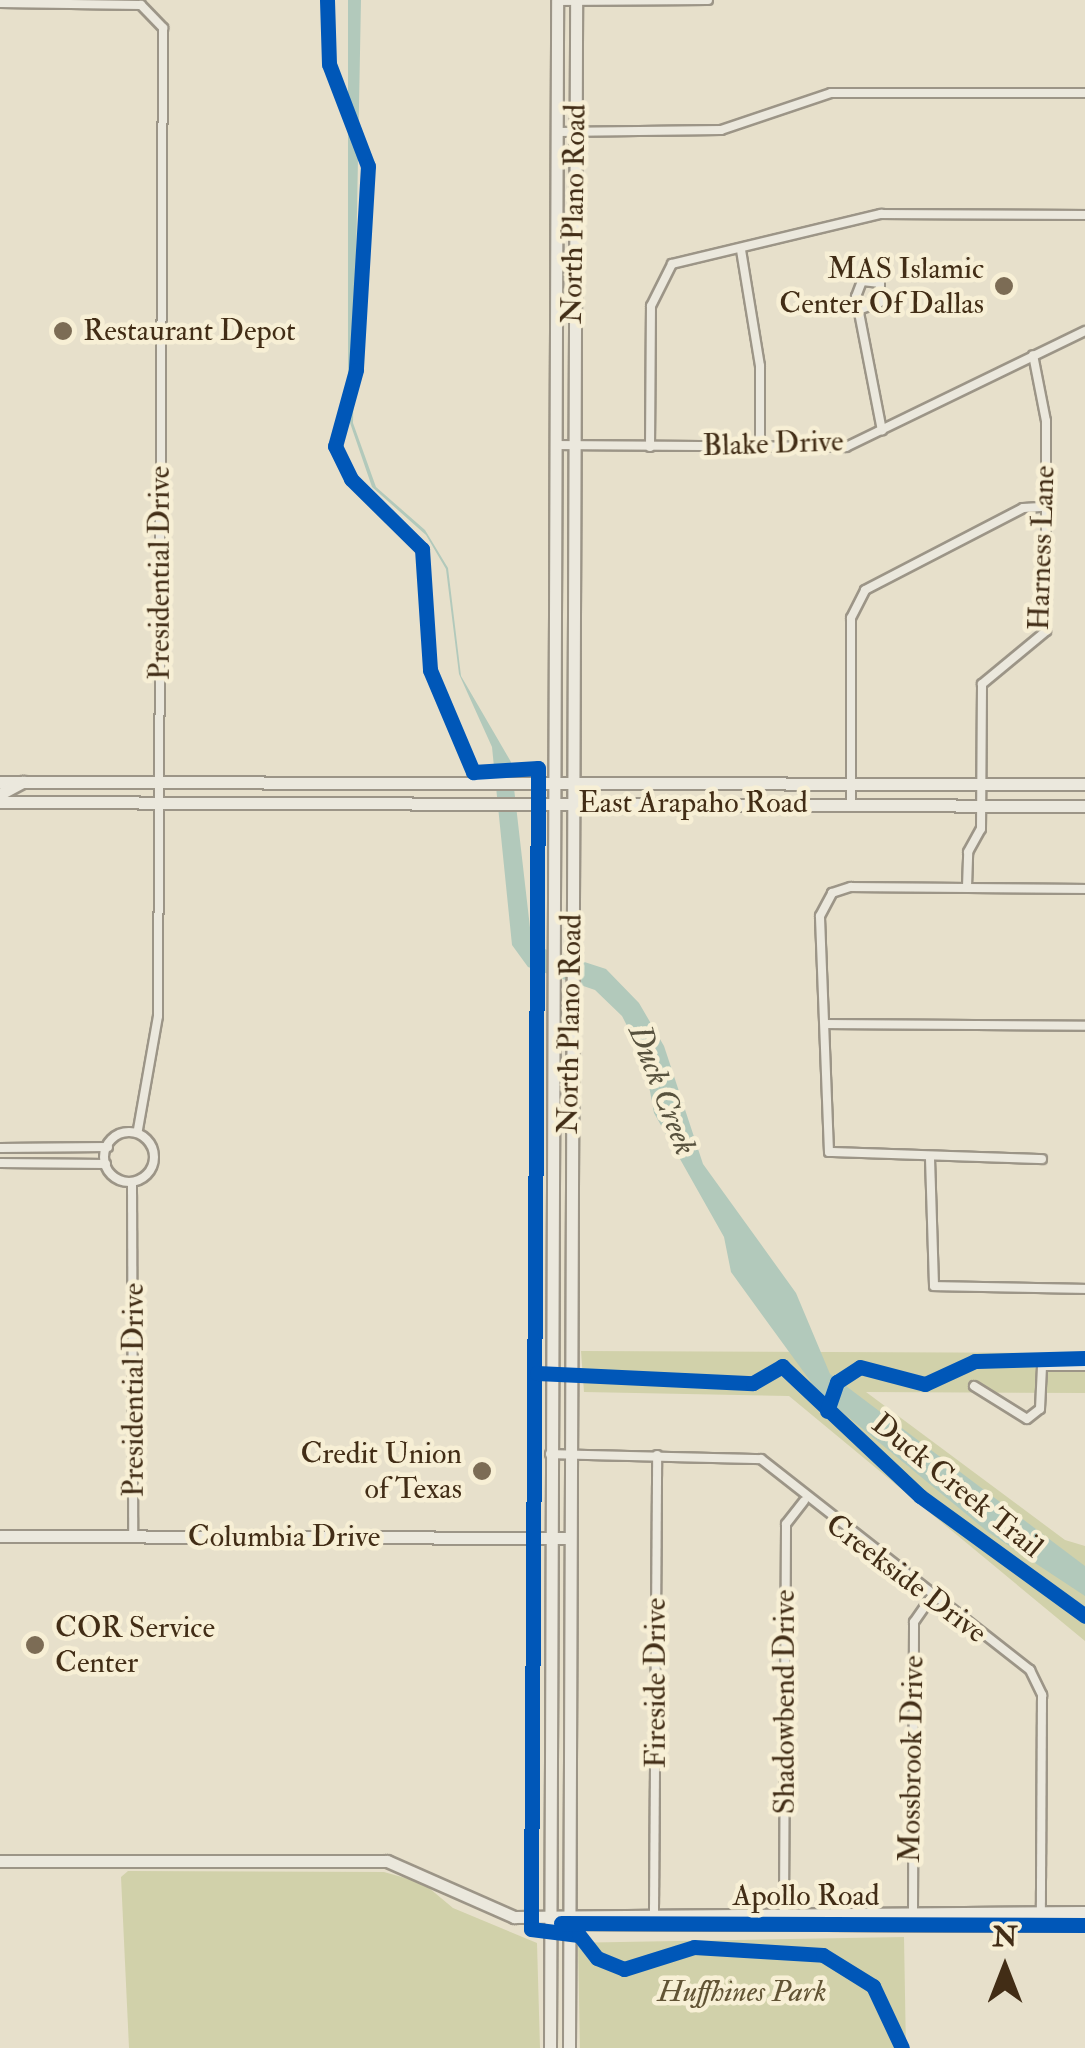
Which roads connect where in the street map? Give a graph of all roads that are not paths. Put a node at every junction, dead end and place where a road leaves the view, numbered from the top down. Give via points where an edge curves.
1 (557, 0) edge
2 (576, 0) edge
3 (708, 0) edge
4 (0, 3) edge
5 (1085, 93) edge
6 (557, 132) junction
7 (575, 132) junction
8 (1085, 215) edge
9 (741, 250) junction
10 (556, 272) junction
11 (573, 272) junction
12 (861, 310) dead end
13 (1085, 331) edge
14 (1034, 356) junction
15 (882, 431) junction
16 (556, 444) junction
17 (572, 445) junction
18 (650, 447) junction
19 (760, 447) junction
20 (1046, 506) junction
21 (159, 781) junction
22 (0, 782) edge
23 (24, 782) junction
24 (553, 782) junction
25 (573, 782) junction
26 (851, 784) junction
27 (980, 784) junction
28 (1065, 784) junction
29 (1085, 784) edge
30 (0, 794) edge
31 (0, 802) edge
32 (159, 802) junction
33 (553, 802) junction
34 (573, 802) junction
35 (851, 804) junction
36 (980, 804) junction
37 (1085, 806) edge
38 (967, 888) junction
39 (1085, 889) edge
40 (826, 1024) junction
41 (1085, 1026) edge
42 (138, 1130) junction
43 (108, 1147) junction
44 (0, 1148) edge
45 (42, 1148) junction
46 (930, 1158) junction
47 (1042, 1159) dead end
48 (0, 1163) edge
49 (42, 1164) junction
50 (106, 1164) junction
51 (132, 1185) junction
52 (1085, 1289) edge
53 (550, 1346) junction
54 (569, 1346) junction
55 (1085, 1366) edge
56 (974, 1386) dead end
57 (550, 1454) junction
58 (570, 1455) junction
59 (656, 1455) junction
60 (804, 1501) junction
61 (133, 1535) junction
62 (0, 1536) edge
63 (548, 1538) junction
64 (568, 1538) junction
65 (930, 1599) junction
66 (549, 1746) junction
67 (566, 1747) junction
68 (0, 1860) edge
69 (654, 1910) junction
70 (784, 1910) junction
71 (1041, 1912) junction
72 (1085, 1912) edge
73 (548, 1917) junction
74 (913, 1917) junction
75 (566, 1919) junction
76 (1085, 1925) edge
77 (550, 2048) edge
78 (569, 2048) edge

1 - 2 street
1 - 6 main road, North Plano Road
2 - 3 street
2 - 7 main road, North Plano Road
4 - 21 street, Presidential Drive via 141,4 158,16
5 - 7 street via 831,93 721,130
6 - 7 street
6 - 10 main road, North Plano Road
7 - 11 main road, North Plano Road
8 - 9 street via 881,214
9 - 18 street via 688,257 654,288
9 - 19 street via 760,366
10 - 11 main road
10 - 16 main road, North Plano Road
11 - 17 main road, North Plano Road
12 - 15 street via 869,396
13 - 14 street, Blake Drive
14 - 15 street, Blake Drive
14 - 20 street, Harness Lane via 1044,386
15 - 19 street, Blake Drive via 846,446
16 - 17 street, Blake Drive
16 - 24 main road, North Plano Road
17 - 18 street, Blake Drive
17 - 25 main road, North Plano Road
18 - 19 street, Blake Drive
20 - 26 street via 1023,508 865,590 851,618
20 - 27 street, Harness Lane via 1046,631 982,684
21 - 23 main road, East Arapaho Road
21 - 24 main road, East Arapaho Road
21 - 32 street, Presidential Drive
22 - 23 main road, East Arapaho Road
23 - 30 main road
24 - 25 main road, East Arapaho Road
24 - 33 main road, North Plano Road
25 - 26 main road, East Arapaho Road
25 - 34 main road, North Plano Road
26 - 27 main road, East Arapaho Road
26 - 35 street
27 - 28 main road, East Arapaho Road
27 - 36 street, Harness Lane
28 - 29 main road, East Arapaho Road
28 - 37 main road
31 - 32 main road, East Arapaho Road
32 - 33 main road, East Arapaho Road
32 - 42 street, Presidential Drive via 157,1029
33 - 34 main road, East Arapaho Road
33 - 53 main road, North Plano Road
34 - 35 main road, East Arapaho Road
34 - 54 main road, North Plano Road
35 - 36 main road, East Arapaho Road
36 - 37 main road, East Arapaho Road
36 - 38 street, Harness Lane
38 - 39 street
38 - 40 street via 832,892 820,916
40 - 41 street
40 - 46 street via 829,1152
42 - 43 street
42 - 51 street, Presidential Drive via 151,1155
43 - 45 street
43 - 50 street
44 - 45 street
45 - 49 street
46 - 47 street
46 - 52 street via 934,1286
48 - 49 street
49 - 50 street
50 - 51 street
51 - 61 street, Presidential Drive
53 - 54 main road
53 - 57 main road, North Plano Road
54 - 58 main road, North Plano Road
55 - 56 street via 1042,1366 1040,1409 1027,1419
57 - 58 street, Creekside Drive
57 - 63 main road, North Plano Road
58 - 59 street, Creekside Drive
58 - 64 main road, North Plano Road
59 - 60 street, Creekside Drive via 754,1457
59 - 69 street, Fireside Drive
60 - 65 street, Creekside Drive
60 - 70 street, Shadowbend Drive via 786,1524
61 - 62 main road, Columbia Drive
61 - 63 main road, Columbia Drive
63 - 64 main road, Columbia Drive
63 - 66 main road, North Plano Road
64 - 67 main road, North Plano Road
65 - 71 street, Creekside Drive via 1040,1680
65 - 74 street, Mossbrook Drive via 914,1622
66 - 67 main road
66 - 73 main road, North Plano Road
67 - 75 main road, North Plano Road
68 - 73 main road, Apollo Road via 386,1860 494,1914
69 - 70 main road, Apollo Road
69 - 75 main road, Apollo Road
70 - 74 main road, Apollo Road
71 - 72 main road, Apollo Road
71 - 74 main road, Apollo Road
73 - 75 main road, Apollo Road
73 - 77 main road, North Plano Road
74 - 75 main road, Apollo Road
74 - 76 main road, Apollo Road
75 - 78 main road, North Plano Road

